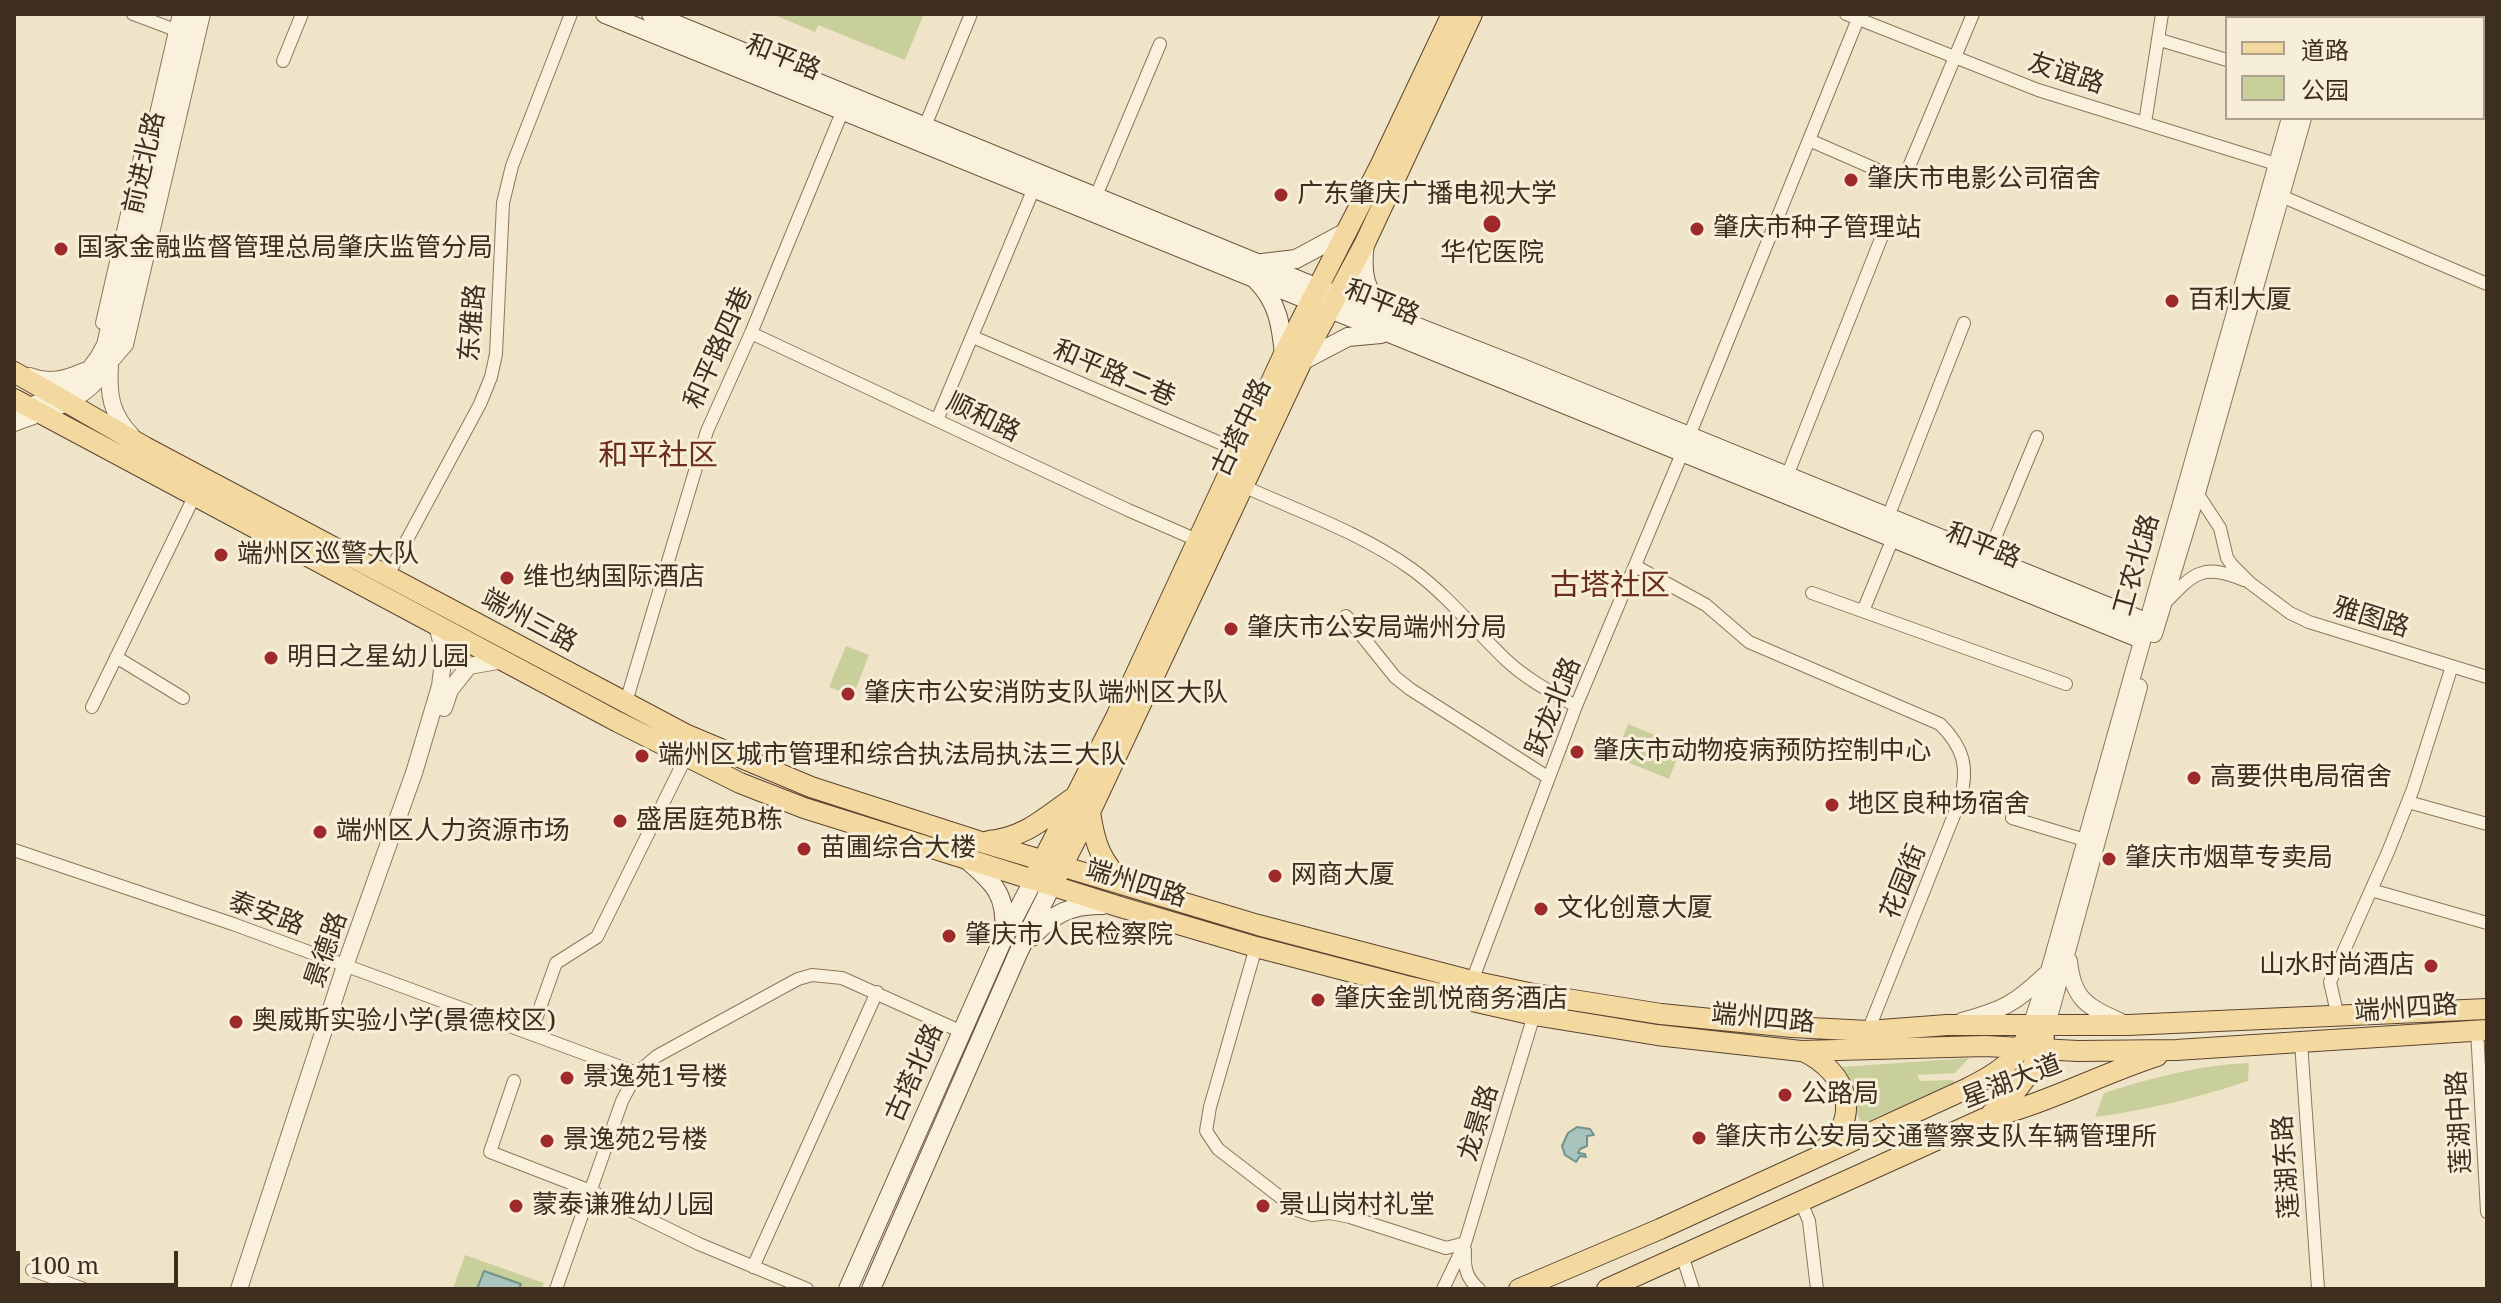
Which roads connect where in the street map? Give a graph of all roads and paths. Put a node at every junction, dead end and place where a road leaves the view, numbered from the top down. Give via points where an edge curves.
1 (133, 14) edge
2 (173, 14) edge
3 (194, 14) edge
4 (204, 14) edge
5 (302, 14) edge
6 (571, 14) edge
7 (605, 14) edge
8 (651, 14) edge
9 (971, 14) edge
10 (1452, 14) edge
11 (1472, 14) edge
12 (1973, 14) edge
13 (2162, 14) edge
14 (1855, 16) edge
15 (176, 24) edge
16 (2160, 40) junction
17 (1160, 44) dead end
18 (1956, 58) junction
19 (2225, 59) edge
20 (283, 61) dead end
21 (843, 110) junction
22 (2289, 120) edge
23 (2302, 120) edge
24 (2145, 123) junction
25 (925, 126) junction
26 (1809, 140) junction
27 (2276, 164) junction
28 (1390, 167) junction
29 (1034, 188) junction
30 (1096, 196) junction
31 (2281, 196) junction
32 (1886, 226) dead end
33 (1356, 237) junction
34 (1256, 271) junction
35 (2487, 284) edge
36 (1324, 299) junction
37 (1964, 323) dead end
38 (1398, 329) junction
39 (751, 333) junction
40 (973, 337) junction
41 (1293, 357) junction
42 (111, 364) junction
43 (93, 367) junction
44 (14, 370) edge
45 (62, 399) junction
46 (24, 407) edge
47 (937, 420) junction
48 (14, 423) edge
49 (2037, 437) dead end
50 (1686, 444) junction
51 (145, 447) junction
52 (1239, 451) junction
53 (1787, 476) junction
54 (1243, 486) junction
55 (2197, 493) junction
56 (195, 495) junction
57 (242, 509) junction
58 (1888, 517) junction
59 (1893, 538) junction
60 (1197, 540) junction
61 (1987, 557) junction
62 (1637, 567) junction
63 (388, 575) junction
64 (2250, 583) junction
65 (1812, 593) dead end
66 (2162, 606) junction
67 (1863, 611) junction
68 (1346, 616) dead end
69 (437, 625) junction
70 (2144, 630) junction
71 (116, 657) junction
72 (503, 660) junction
73 (2452, 666) junction
74 (2487, 677) edge
75 (2066, 684) dead end
76 (183, 698) dead end
77 (626, 702) junction
78 (1576, 706) junction
79 (92, 707) dead end
80 (1124, 720) junction
81 (686, 757) junction
82 (1549, 778) junction
83 (1076, 796) junction
84 (2408, 802) junction
85 (1090, 812) junction
86 (2012, 818) dead end
87 (2487, 824) edge
88 (2085, 840) junction
89 (981, 842) junction
90 (14, 850) edge
91 (964, 858) junction
92 (1053, 864) junction
93 (1043, 882) junction
94 (1124, 885) junction
95 (2371, 890) junction
96 (1117, 906) junction
97 (2487, 923) edge
98 (1003, 939) junction
99 (1336, 945) junction
100 (1256, 947) junction
101 (1019, 951) junction
102 (2069, 951) junction
103 (1331, 966) junction
104 (349, 968) junction
105 (2049, 971) junction
106 (1472, 981) junction
107 (877, 992) junction
108 (2487, 1009) edge
109 (1534, 1015) junction
110 (2338, 1017) junction
111 (1947, 1025) junction
112 (2128, 1025) junction
113 (2039, 1026) junction
114 (2482, 1030) edge
115 (1868, 1031) junction
116 (962, 1032) junction
117 (531, 1033) junction
118 (1911, 1038) junction
119 (2301, 1042) junction
120 (2032, 1048) junction
121 (2176, 1050) junction
122 (1801, 1051) junction
123 (2129, 1051) junction
124 (637, 1073) junction
125 (514, 1081) dead end
126 (1977, 1084) junction
127 (1989, 1115) junction
128 (1808, 1162) junction
129 (591, 1191) junction
130 (1801, 1202) junction
131 (2487, 1212) edge
132 (1465, 1243) junction
133 (1682, 1255) junction
134 (753, 1267) junction
135 (32, 1270) dead end
136 (1535, 1286) edge
137 (84, 1289) edge
138 (239, 1289) edge
139 (247, 1289) edge
140 (556, 1289) edge
141 (807, 1289) edge
142 (848, 1289) edge
143 (871, 1289) edge
144 (1443, 1289) edge
145 (1479, 1289) edge
146 (1607, 1289) edge
147 (1693, 1289) edge
148 (1817, 1289) edge
149 (2318, 1289) edge

1 - 15 street
2 - 15 street, 前进北路
3 - 42 street, 前进北路
4 - 42 street, 前进北路 via 127,345
5 - 20 street
6 - 63 street, 东雅路 via 512,166 503,203 491,377
7 - 21 main road, 和平路
8 - 25 main road, 和平路
9 - 25 street
10 - 28 main road, 古塔中路
11 - 28 main road, 古塔中路
12 - 18 street
13 - 16 street
14 - 18 street, 友谊路
14 - 26 street, 跃龙北路
15 - 43 street, 前进北路 via 111,326
16 - 19 street
16 - 24 street
17 - 30 street
18 - 24 street, 友谊路
18 - 26 street via 1903,181
21 - 29 main road, 和平路
21 - 39 street, 和平路四巷
22 - 27 street, 工农北路
23 - 31 street, 工农北路
24 - 27 street, 友谊路
25 - 30 main road, 和平路
26 - 50 street, 跃龙北路
27 - 70 street, 工农北路
28 - 33 main road, 古塔中路
29 - 34 main road, 和平路
29 - 40 street
30 - 34 main road, 和平路
31 - 35 street
31 - 55 street, 工农北路
32 - 53 street
33 - 34 main road
33 - 36 main road, 古塔中路
33 - 38 main road via 1366,286
34 - 36 main road, 和平路
34 - 41 main road
36 - 38 main road, 和平路
36 - 41 main road, 古塔中路
37 - 58 street
38 - 41 main road via 1358,334
38 - 50 main road, 和平路
39 - 47 street, 顺和路
39 - 77 street, 和平路四巷 via 707,431
40 - 47 street
40 - 52 street, 和平路二巷
41 - 52 main road, 古塔中路
41 - 54 main road, 古塔中路
42 - 45 street, 前进北路 via 92,388
42 - 51 street via 112,408
43 - 44 street via 52,381
43 - 45 street, 前进北路
44 - 45 main road, 端州三路
45 - 46 street, 前进北路
45 - 51 main road, 端州三路
46 - 48 street, 前进北路
46 - 56 main road, 端州三路
47 - 60 street, 顺和路
49 - 61 street
50 - 53 main road, 和平路
50 - 59 main road, 和平路
50 - 62 street, 跃龙北路
51 - 57 main road, 端州三路
52 - 60 main road, 古塔中路
53 - 58 main road, 和平路
54 - 78 street via 1354,535 1412,570 1506,660
54 - 80 main road, 古塔中路
55 - 64 street via 2220,528 2227,558
55 - 66 street, 工农北路
56 - 57 main road, 端州三路
56 - 71 street
57 - 63 main road, 端州三路
57 - 69 main road, 端州三路
58 - 61 main road, 和平路
59 - 67 street
59 - 70 main road, 和平路
60 - 80 main road, 古塔中路
61 - 70 main road, 和平路
62 - 78 street, 跃龙北路
62 - 115 street, 花园街 via 1706,605 1749,642 1940,724 1960,747 1966,770 1960,800
63 - 77 main road, 端州三路
64 - 66 street via 2211,570 2183,584
64 - 73 street, 雅图路 via 2309,622
65 - 67 street
66 - 102 street, 工农北路
67 - 75 street
68 - 82 street via 1410,689
69 - 72 main road, 端州三路
69 - 104 street, 景德路 via 444,653 440,686
70 - 88 street, 工农北路
71 - 76 street
71 - 79 street
72 - 81 main road, 端州三路
72 - 104 street, 景德路 via 469,666 450,690
73 - 74 street, 雅图路
73 - 84 street
77 - 89 main road, 端州三路 via 775,774
78 - 82 street, 跃龙北路
80 - 83 main road, 古塔中路
80 - 85 main road, 古塔中路
81 - 91 main road, 端州三路 via 804,808
81 - 117 street via 597,937 556,963
82 - 106 street, 跃龙北路
83 - 89 main road via 1029,831
83 - 92 main road, 古塔中路
84 - 87 street
84 - 95 street
85 - 92 main road, 古塔中路
85 - 94 main road via 1098,851
86 - 88 street
88 - 105 street, 工农北路
89 - 92 main road, 端州三路
90 - 104 street, 泰安路
91 - 93 main road, 端州三路
91 - 98 main road via 1005,905
92 - 93 main road
92 - 94 main road, 端州四路
93 - 96 main road, 端州四路
93 - 98 main road, 古塔北路
93 - 101 main road, 古塔北路
94 - 99 main road, 端州四路
95 - 97 street
95 - 110 street via 2330,982
96 - 100 main road, 端州四路
96 - 101 main road via 1061,911
98 - 116 main road, 古塔北路
99 - 103 main road
99 - 106 main road, 端州四路
100 - 103 main road, 端州四路
100 - 132 street via 1210,1107 1206,1131 1218,1149 1297,1210 1350,1217 1446,1248
101 - 143 main road, 古塔北路
102 - 112 street via 2079,997
102 - 113 street, 工农北路
103 - 109 main road, 端州四路
104 - 117 street, 泰安路
104 - 138 street, 景德路
104 - 139 street, 景德路
105 - 111 street via 2001,1010
105 - 113 street, 工农北路
106 - 115 main road, 端州四路 via 1661,1014
107 - 116 street
107 - 124 street via 825,975 798,979 657,1056
107 - 134 street
108 - 110 main road, 端州四路
109 - 122 main road, 端州四路
109 - 132 street, 龙景路
110 - 112 main road, 端州四路
111 - 113 main road, 端州四路
111 - 118 main road, 端州四路
112 - 113 main road, 端州四路
112 - 123 main road
113 - 120 main road, 星湖大道
114 - 119 main road, 端州四路
114 - 131 street, 莲湖中路
115 - 118 main road, 端州四路
116 - 142 main road, 古塔北路
117 - 124 street, 泰安路
118 - 120 main road, 端州四路
118 - 122 main road, 端州四路
119 - 121 main road, 端州四路
119 - 149 street, 莲湖东路
120 - 123 main road, 端州四路
120 - 126 main road, 星湖大道
120 - 127 main road via 2015,1094
121 - 123 main road, 端州四路
121 - 127 main road, 星湖大道 via 2024,1110
122 - 128 main road via 1826,1064 1841,1085 1846,1105 1840,1134
124 - 129 street
125 - 129 street via 490,1152
126 - 127 main road via 1995,1086 2001,1095
126 - 128 main road, 星湖大道
127 - 130 main road, 星湖大道
128 - 136 main road, 星湖大道
129 - 134 street
129 - 140 street
130 - 133 main road, 星湖大道
130 - 148 street via 1809,1221
132 - 144 street, 龙景路
132 - 145 street via 1464,1263
133 - 146 main road, 星湖大道
133 - 147 street
134 - 141 street
135 - 137 street

